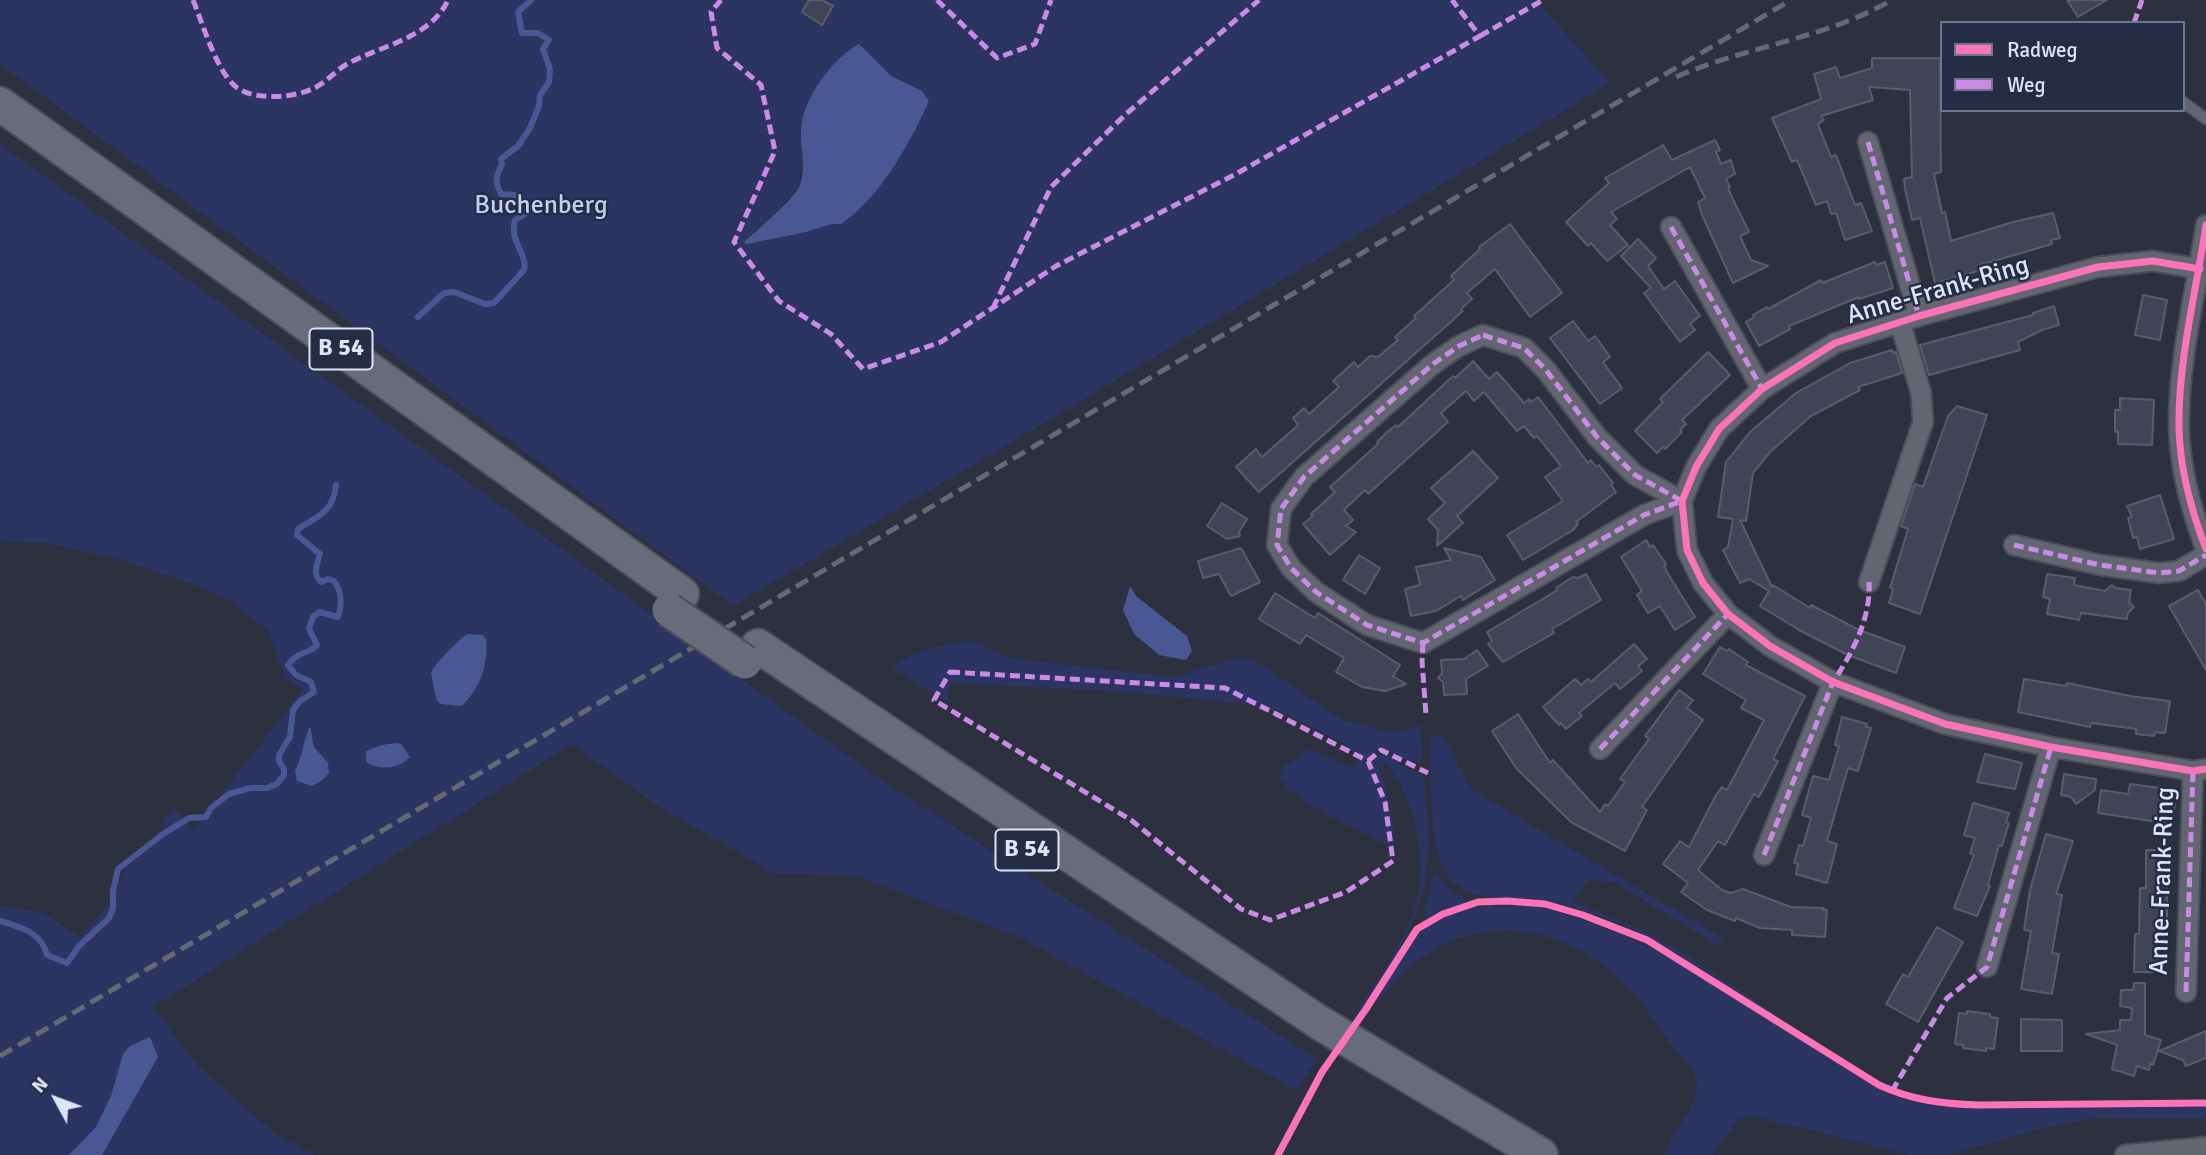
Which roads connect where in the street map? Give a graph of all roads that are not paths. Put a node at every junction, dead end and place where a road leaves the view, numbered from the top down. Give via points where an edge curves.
1 (2185, 103) edge
2 (0, 104) edge
3 (2206, 119) edge
4 (0, 127) edge
5 (1868, 142) dead end
6 (2206, 225) edge
7 (1671, 227) dead end
8 (2200, 269) junction
9 (1919, 316) junction
10 (1900, 322) junction
11 (1762, 389) junction
12 (1682, 501) junction
13 (2014, 545) dead end
14 (2206, 549) edge
15 (2206, 555) edge
16 (1869, 582) dead end
17 (676, 602) junction
18 (1728, 614) junction
19 (1833, 682) junction
20 (2051, 747) junction
21 (1600, 749) dead end
22 (2199, 770) edge
23 (1763, 855) dead end
24 (1987, 967) dead end
25 (2186, 992) dead end
26 (1387, 1075) junction
27 (2206, 1147) edge
28 (1504, 1155) edge
29 (1541, 1155) edge
30 (2125, 1155) edge

1 - 3 lane
2 - 17 highway, B 54
4 - 17 highway, B 54
5 - 9 street, Anne-Frank-Ring
6 - 8 street
7 - 11 street
8 - 9 street, Anne-Frank-Ring via 2153,261 2098,267
8 - 14 street via 2181,382 2179,429 2183,472
9 - 10 street, Anne-Frank-Ring
10 - 11 street, Anne-Frank-Ring via 1835,343
10 - 16 street, Anne-Frank-Ring via 1921,393 1923,422
11 - 12 street, Anne-Frank-Ring via 1719,429
12 - 12 street via 1644,515 1423,643 1367,625 1317,592 1291,568 1277,545 1281,509 1304,477 1433,364 1483,335 1524,348 1597,437 1635,475
12 - 18 street, Anne-Frank-Ring via 1687,550 1703,583
13 - 15 street via 2159,573 2179,571
17 - 26 highway, B 54, bridge
18 - 19 street, Anne-Frank-Ring via 1770,646
18 - 21 street
19 - 20 street, Anne-Frank-Ring via 1945,724
19 - 23 street
20 - 22 street, Anne-Frank-Ring
20 - 24 street
22 - 25 street, Anne-Frank-Ring
26 - 28 highway, B 54
26 - 29 highway, B 54
27 - 30 street

